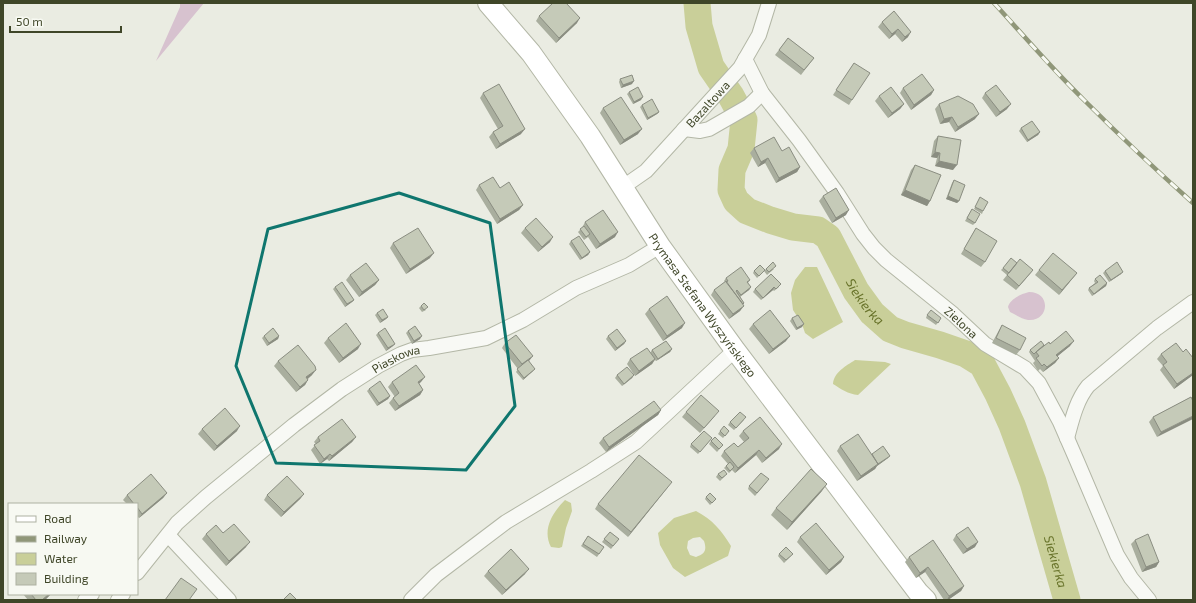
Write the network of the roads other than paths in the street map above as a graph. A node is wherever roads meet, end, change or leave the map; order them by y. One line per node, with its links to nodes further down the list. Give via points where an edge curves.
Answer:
1 (488, 3): 6 (main road, Prymasa Stefana Wyszyńskiego, via 533,56)
2 (769, 3): 3 (street, Bazaltowa, via 759,35)
3 (742, 63): 4 (street, Zielona); 5 (street, Bazaltowa)
4 (762, 93): 5 (street, via 749,106 709,129); 10 (street, Zielona, via 799,140 874,248 985,344 1032,374 1043,389)
5 (684, 129): 6 (street, Bazaltowa, via 646,171)
6 (623, 187): 7 (main road, Prymasa Stefana Wyszyńskiego)
7 (660, 246): 9 (main road, Prymasa Stefana Wyszyńskiego); 11 (street, Piaskowa, via 629,264 576,288 523,320 486,338 412,350 378,366 342,389 254,457 177,523)
8 (1193, 302): 10 (street, via 1157,328 1088,386 1082,393)
9 (734, 350): 14 (street, via 636,442 506,522 436,575); 15 (main road, Prymasa Stefana Wyszyńskiego)
10 (1067, 438): 16 (street, Zielona, via 1116,555)
11 (168, 535): 12 (street, Piaskowa); 13 (street)
12 (138, 570)
13 (229, 600)
14 (411, 600)
15 (926, 600)
16 (1149, 600)

